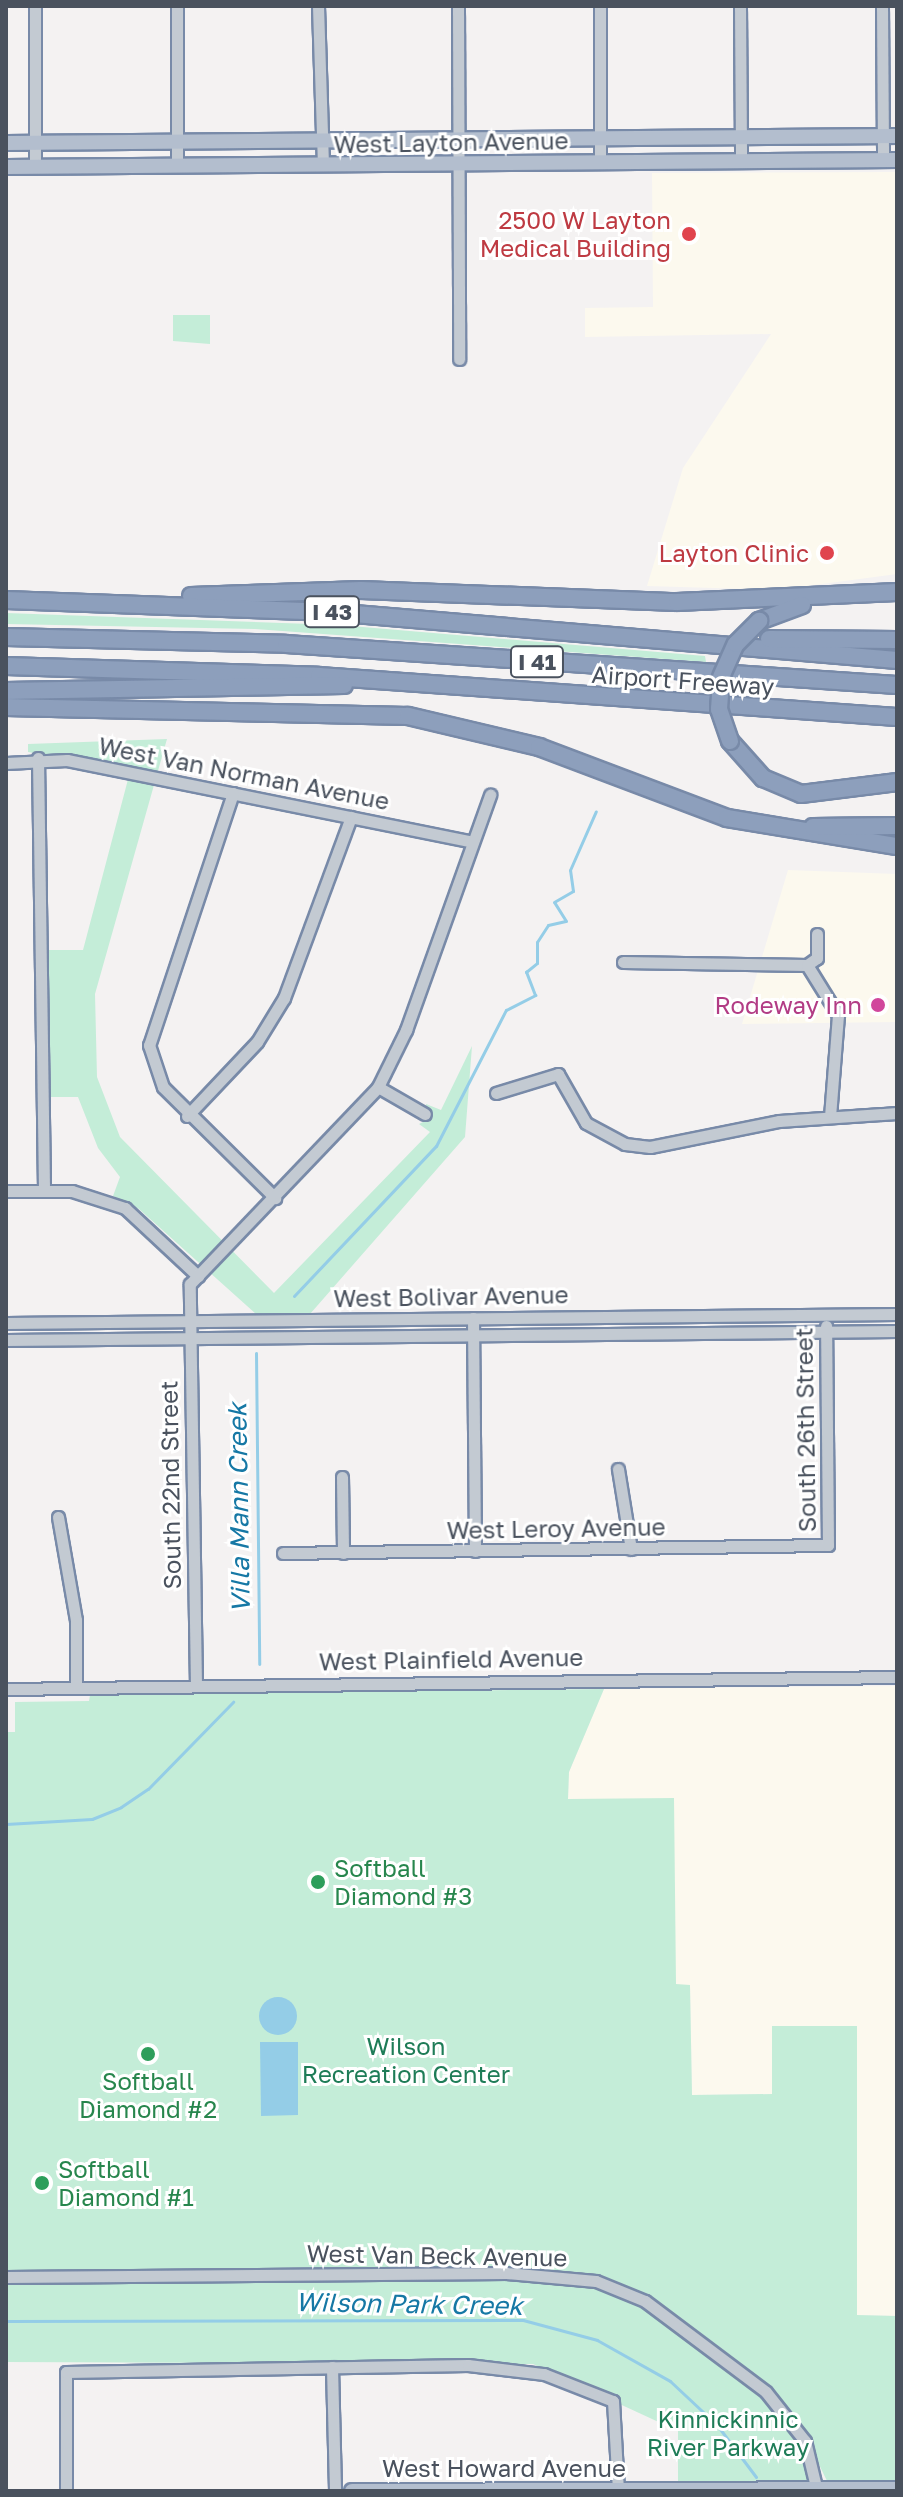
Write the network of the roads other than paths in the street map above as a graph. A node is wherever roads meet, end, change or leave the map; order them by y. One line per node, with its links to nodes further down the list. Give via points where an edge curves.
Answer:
1 (35, 6): 14 (street)
2 (177, 6): 13 (street)
3 (318, 6): 12 (street)
4 (458, 6): 11 (street)
5 (600, 6): 10 (street)
6 (740, 6): 9 (street)
7 (882, 6): 8 (street)
8 (890, 136): 9 (main road, West Layton Avenue); 16 (street)
9 (740, 137): 10 (main road, West Layton Avenue); 17 (street)
10 (600, 138): 11 (main road, West Layton Avenue); 18 (street)
11 (459, 139): 12 (main road, West Layton Avenue); 19 (street)
12 (318, 140): 13 (main road, West Layton Avenue); 20 (street)
13 (177, 141): 14 (main road, West Layton Avenue); 21 (street)
14 (35, 142): 15 (main road, West Layton Avenue); 23 (street)
15 (6, 143)
16 (890, 160): 17 (main road, West Layton Avenue)
17 (741, 162): 18 (main road, West Layton Avenue)
18 (600, 163): 19 (main road, West Layton Avenue)
19 (460, 164): 20 (main road, West Layton Avenue); 24 (street)
20 (323, 165): 21 (main road, West Layton Avenue)
21 (177, 166): 23 (main road, West Layton Avenue)
22 (6, 167): 23 (main road, West Layton Avenue)
23 (35, 167)
24 (459, 359)
25 (897, 592): 26 (highway)
26 (843, 597): 28 (highway, via 677,602 361,590 135,595); 41 (highway, bridge, via 759,621 739,639 721,677 719,709 730,741 763,778 801,794)
27 (6, 600): 28 (highway, I 43)
28 (124, 603): 30 (highway, I 43)
29 (6, 637): 35 (highway, I 41, via 286,644)
30 (636, 637): 31 (highway, via 673,632); 32 (highway, I 43)
31 (897, 640)
32 (897, 660)
33 (6, 666): 34 (highway, I 41)
34 (369, 681): 36 (highway); 38 (highway, Airport Freeway / I 41)
35 (897, 685)
36 (6, 691)
37 (6, 707): 45 (highway, via 408,716 539,747)
38 (897, 717)
39 (38, 758): 40 (street, West Van Norman Avenue); 42 (street, West Van Norman Avenue); 58 (street)
40 (6, 763)
41 (897, 782)
42 (233, 793): 44 (street, West Van Norman Avenue); 56 (street, via 149,1045 163,1087)
43 (490, 795): 47 (street)
44 (351, 817): 47 (street, West Van Norman Avenue); 56 (street, via 284,998 257,1042)
45 (756, 825): 46 (highway); 48 (highway)
46 (897, 826)
47 (472, 842): 52 (street, via 406,1030)
48 (897, 846)
49 (817, 934): 51 (street, via 817,958)
50 (623, 962): 51 (street)
51 (807, 965): 57 (street, via 838,1015)
52 (378, 1087): 55 (street); 60 (street)
53 (496, 1093): 57 (street, via 558,1074 586,1123 625,1144 661,1147)
54 (897, 1113): 57 (street)
55 (425, 1114)
56 (187, 1116): 60 (street)
57 (830, 1116)
58 (44, 1190): 59 (street); 61 (street, via 125,1208)
59 (6, 1191)
60 (275, 1198): 61 (street)
61 (194, 1280): 66 (street, South 22nd Street)
62 (826, 1314): 63 (street, West Bolivar Avenue); 64 (street, West Bolivar Avenue); 69 (street, South 26th Street)
63 (897, 1314)
64 (652, 1316): 65 (street, West Bolivar Avenue); 70 (street)
65 (473, 1318): 66 (street, West Bolivar Avenue); 71 (street)
66 (190, 1321): 67 (street, West Bolivar Avenue); 72 (street, South 22nd Street)
67 (6, 1323)
68 (897, 1331): 69 (street, West Bolivar Avenue)
69 (826, 1332): 70 (street, West Bolivar Avenue); 77 (street, South 26th Street)
70 (652, 1334): 71 (street, West Bolivar Avenue)
71 (473, 1336): 72 (street, West Bolivar Avenue); 79 (street)
72 (190, 1338): 73 (street, West Bolivar Avenue); 83 (street, South 22nd Street)
73 (6, 1340)
74 (618, 1469): 78 (street)
75 (342, 1477): 81 (street)
76 (58, 1517): 84 (street, via 76,1620)
77 (828, 1545): 78 (street, West Leroy Avenue)
78 (631, 1549): 79 (street, West Leroy Avenue)
79 (475, 1551): 81 (street, West Leroy Avenue)
80 (283, 1553): 81 (street, West Leroy Avenue)
81 (343, 1553)
82 (897, 1677): 83 (street, West Plainfield Avenue)
83 (196, 1685): 84 (street, West Plainfield Avenue)
84 (76, 1687): 85 (street, West Plainfield Avenue)
85 (6, 1689)
86 (6, 2277): 90 (street, West Van Beck Avenue, via 506,2273 596,2281 666,2315 766,2392 805,2441)
87 (332, 2367): 89 (street, via 504,2367 613,2401); 91 (street, via 66,2372); 92 (street)
88 (897, 2489): 90 (main road, West Howard Avenue)
89 (618, 2490): 90 (main road, West Howard Avenue); 93 (main road, West Howard Avenue)
90 (817, 2490)
91 (66, 2491)
92 (335, 2491)
93 (352, 2491)

